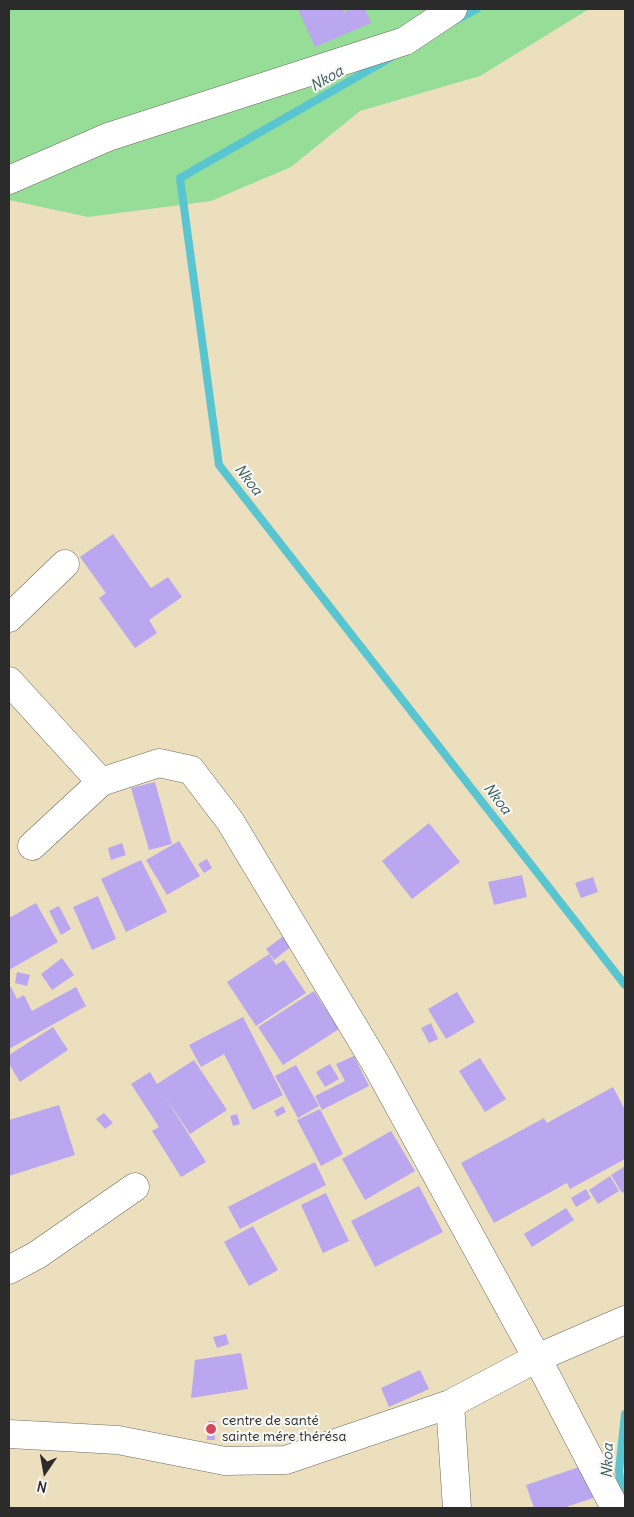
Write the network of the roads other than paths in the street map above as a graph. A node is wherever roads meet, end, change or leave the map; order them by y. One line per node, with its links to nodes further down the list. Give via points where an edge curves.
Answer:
1 (453, 9): 2 (street, via 406,41 108,137)
2 (9, 180)
3 (65, 564): 4 (street)
4 (9, 618)
5 (9, 681): 6 (street)
6 (101, 782): 7 (street); 11 (street, via 159,763 191,770 230,821 376,1064)
7 (32, 846)
8 (135, 1188): 9 (street, via 37,1255)
9 (9, 1270)
10 (625, 1320): 11 (street)
11 (537, 1358): 12 (street); 15 (street)
12 (450, 1404): 13 (street, via 286,1460 225,1461 118,1440); 14 (street)
13 (9, 1434)
14 (457, 1508)
15 (615, 1508)

